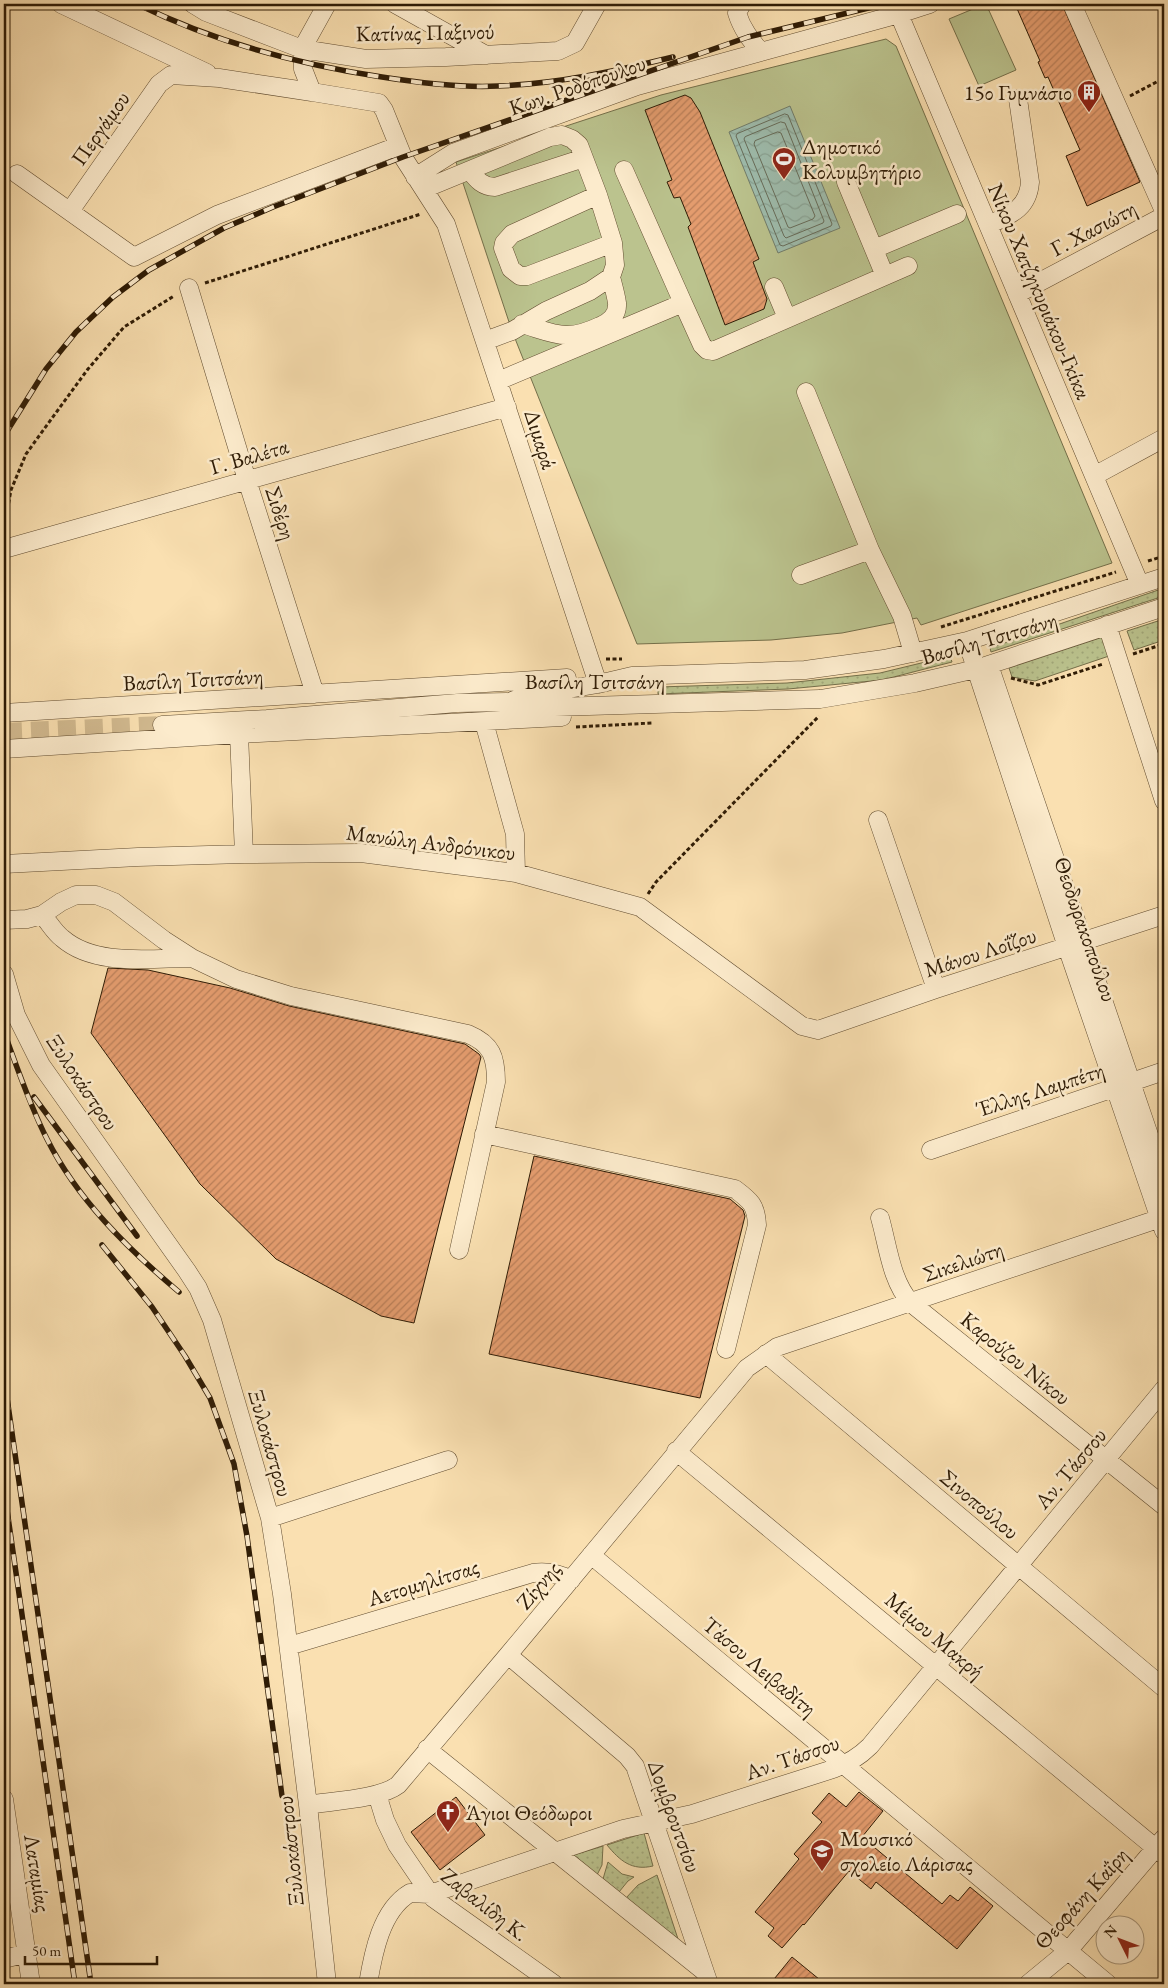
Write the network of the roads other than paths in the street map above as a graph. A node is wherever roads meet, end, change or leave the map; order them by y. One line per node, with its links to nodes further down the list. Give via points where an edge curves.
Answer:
1 (61, 4): 13 (street)
2 (327, 4): 10 (street)
3 (395, 4): 12 (street)
4 (597, 4): 12 (street, Κατίνας Παξινού, via 575,43 558,51)
5 (930, 4): 9 (street, Κων. Ροδόπουλου)
6 (1072, 4): 25 (street)
7 (203, 6): 10 (street, Κατίνας Παξινού)
8 (740, 8): 11 (street, via 748,37)
9 (899, 14): 11 (street, Κων. Ροδόπουλου); 28 (street, Νίκου Χατζηκυριάκου-Γκίκα)
10 (302, 49): 12 (street, Κατίνας Παξινού, via 366,59); 14 (street, via 303,69)
11 (760, 51): 22 (street, Κων. Ροδόπουλου, via 637,86 454,153)
12 (487, 55)
13 (219, 78): 14 (street); 24 (street, Περγάμου, via 171,75 159,84)
14 (312, 92): 16 (street, Διμαρά, via 379,104)
15 (1018, 99): 28 (street, via 1029,193 1016,210)
16 (398, 146): 22 (street, Διμαρά); 24 (street, via 217,215 134,257)
17 (584, 158): 19 (street, via 495,187 483,184); 19 (street, via 579,145 562,135 550,137); 23 (street)
18 (624, 170): 37 (street)
19 (470, 171): 22 (street)
20 (17, 174): 24 (street)
21 (846, 182): 30 (street)
22 (420, 183): 40 (street, Διμαρά, via 438,209 455,245)
23 (598, 195): 29 (street); 29 (street, via 512,234 503,248 511,269 520,276 527,276)
24 (70, 211)
25 (1164, 211)
26 (957, 214): 30 (street)
27 (1164, 216): 36 (street, Γ. Χασιώτη)
28 (988, 225): 36 (street, Νίκου Χατζηκυριάκου-Γκίκα)
29 (613, 242): 33 (street, via 616,265)
30 (874, 249): 32 (street)
31 (908, 266): 32 (street)
32 (885, 276): 38 (street)
33 (611, 277): 39 (street, via 590,291); 39 (street, via 617,304 615,314 607,323 571,336)
34 (774, 287): 38 (street)
35 (189, 288): 46 (street, Σιδέρη)
36 (1017, 294): 45 (street, Νίκου Χατζηκυριάκου-Γκίκα)
37 (683, 303): 38 (street, via 702,345 713,351); 41 (street)
38 (787, 318)
39 (522, 324): 40 (street)
40 (485, 341): 41 (street, Διμαρά)
41 (498, 381): 43 (street, Διμαρά)
42 (806, 392): 48 (street)
43 (507, 407): 46 (street, Γ. Βαλέτα); 57 (street, Διμαρά)
44 (1164, 438): 45 (street)
45 (1094, 476): 51 (street, Νίκου Χατζηκυριάκου-Γκίκα)
46 (247, 480): 47 (street, Γ. Βαλέτα); 58 (street, Σιδέρη)
47 (4, 549)
48 (870, 550): 49 (street); 55 (street, via 902,616)
49 (801, 575)
50 (1164, 577): 51 (street, Βασίλη Τσιτσάνη)
51 (1140, 585): 54 (street, Βασίλη Τσιτσάνη)
52 (1164, 607): 53 (street, Βασίλη Τσιτσάνη)
53 (1107, 625): 56 (street, Βασίλη Τσιτσάνη); 66 (street)
54 (967, 641): 55 (street, Βασίλη Τσιτσάνη); 56 (street, Θεοδωρακοπούλου)
55 (913, 653): 57 (street, Βασίλη Τσιτσάνη, via 832,667)
56 (983, 667): 60 (street, Βασίλη Τσιτσάνη, via 915,683 820,699); 74 (street, Θεοδωρακοπούλου)
57 (596, 679): 58 (street, Βασίλη Τσιτσάνη); 59 (street, Βασίλη Τσιτσάνη)
58 (315, 694): 61 (street, Βασίλη Τσιτσάνη)
59 (507, 702): 60 (street, Βασίλη Τσιτσάνη, via 526,706); 63 (street)
60 (597, 706): 62 (street, via 567,717)
61 (4, 712)
62 (484, 722): 64 (street); 70 (street, via 515,834)
63 (162, 725)
64 (240, 734): 65 (street); 68 (street)
65 (4, 749)
66 (1164, 801)
67 (878, 820): 77 (street)
68 (244, 854): 69 (street, Μανώλη Ανδρόνικου); 70 (street, Μανώλη Ανδρόνικου, via 361,853)
69 (4, 864)
70 (516, 874): 78 (street, Μανώλη Ανδρόνικου, via 640,907)
71 (42, 914): 73 (street, via 27,919); 75 (street, via 61,938 79,950 123,958); 75 (street, via 76,895 96,895 114,902)
72 (1164, 914): 74 (street, Μάνου Λοΐζου)
73 (4, 920)
74 (1076, 945): 77 (street, Μάνου Λοΐζου); 80 (street, Θεοδωρακοπούλου)
75 (192, 958): 81 (street, via 236,978 291,996 468,1034 481,1040 491,1052 496,1066 496,1082)
76 (4, 974): 95 (street, Ξυλοκάστρου, via 16,1015 41,1065 187,1271 204,1301)
77 (936, 989): 78 (street, Μάνου Λοΐζου, via 827,1029)
78 (810, 1029)
79 (1164, 1071): 80 (street, Έλλης Λαμπέτη)
80 (1124, 1085): 82 (street, Έλλης Λαμπέτη); 83 (street); 85 (street)
81 (484, 1134): 86 (street); 88 (street, via 735,1190 748,1198 756,1210 757,1225)
82 (931, 1150)
83 (1164, 1179)
84 (880, 1218): 87 (street, Καρούζου Νίκου, via 897,1282)
85 (1163, 1222): 87 (street, Σικελιώτη)
86 (459, 1250)
87 (911, 1303): 89 (street, Σικελιώτη); 92 (street, Καρούζου Νίκου)
88 (726, 1349)
89 (771, 1350): 91 (street, Ζίχνης, via 747,1368); 97 (street, Σινοπούλου)
90 (1164, 1389): 92 (street, Αν. Τάσσου)
91 (676, 1451): 96 (street, Ζίχνης); 101 (street, Μέμου Μακρή)
92 (1107, 1459): 94 (street, Καρούζου Νίκου); 97 (street, Αν. Τάσσου)
93 (448, 1460): 95 (street)
94 (1164, 1506)
95 (270, 1518): 99 (street, Ξυλοκάστρου)
96 (591, 1555): 98 (street, Ζίχνης); 104 (street, Τάσου Λειβαδίτη)
97 (1018, 1565): 101 (street, Αν. Τάσσου); 102 (street, Σινοπούλου)
98 (571, 1580): 99 (street, Αετομηλίτσας, via 560,1574 533,1573); 100 (street, Ζίχνης)
99 (289, 1646): 107 (street, Ξυλοκάστρου)
100 (508, 1655): 103 (street, Ζίχνης); 108 (street, Δομβρουτσίου, via 632,1761)
101 (936, 1664): 104 (street, Αν. Τάσσου, via 870,1746); 110 (street, Μέμου Μακρή)
102 (1164, 1688)
103 (427, 1749): 105 (street, Ζίχνης, via 398,1784); 111 (street)
104 (844, 1765): 108 (street, Αν. Τάσσου, via 692,1814); 113 (street, Τάσου Λειβαδίτη)
105 (377, 1794): 107 (street, Ζίχνης); 112 (street, Ζαβαλίδη Κ., via 397,1844)
106 (4, 1799): 109 (street, Λαταμίας)
107 (308, 1805): 118 (street, Ξυλοκάστρου)
108 (655, 1822): 111 (street, Αν. Τάσσου); 116 (street, Δομβρουτσίου)
109 (7, 1840): 114 (street, Λαταμίας)
110 (1162, 1847): 113 (street, Θεοφάνη Καΐρη)
111 (553, 1851): 112 (street, Αν. Τάσσου); 116 (street)
112 (430, 1894): 119 (street, Αν. Τάσσου, via 410,1893 392,1910 379,1941); 120 (street, Ζαβαλίδη Κ.)
113 (1068, 1951): 121 (street, Θεοφάνη Καΐρη); 122 (street, Τάσου Λειβαδίτη)
114 (27, 1953): 115 (street); 117 (street, Λαταμίας)
115 (4, 1959)
116 (707, 1978)
117 (31, 1984)
118 (327, 1984)
119 (368, 1984)
120 (554, 1984)
121 (1028, 1984)
122 (1108, 1984)

